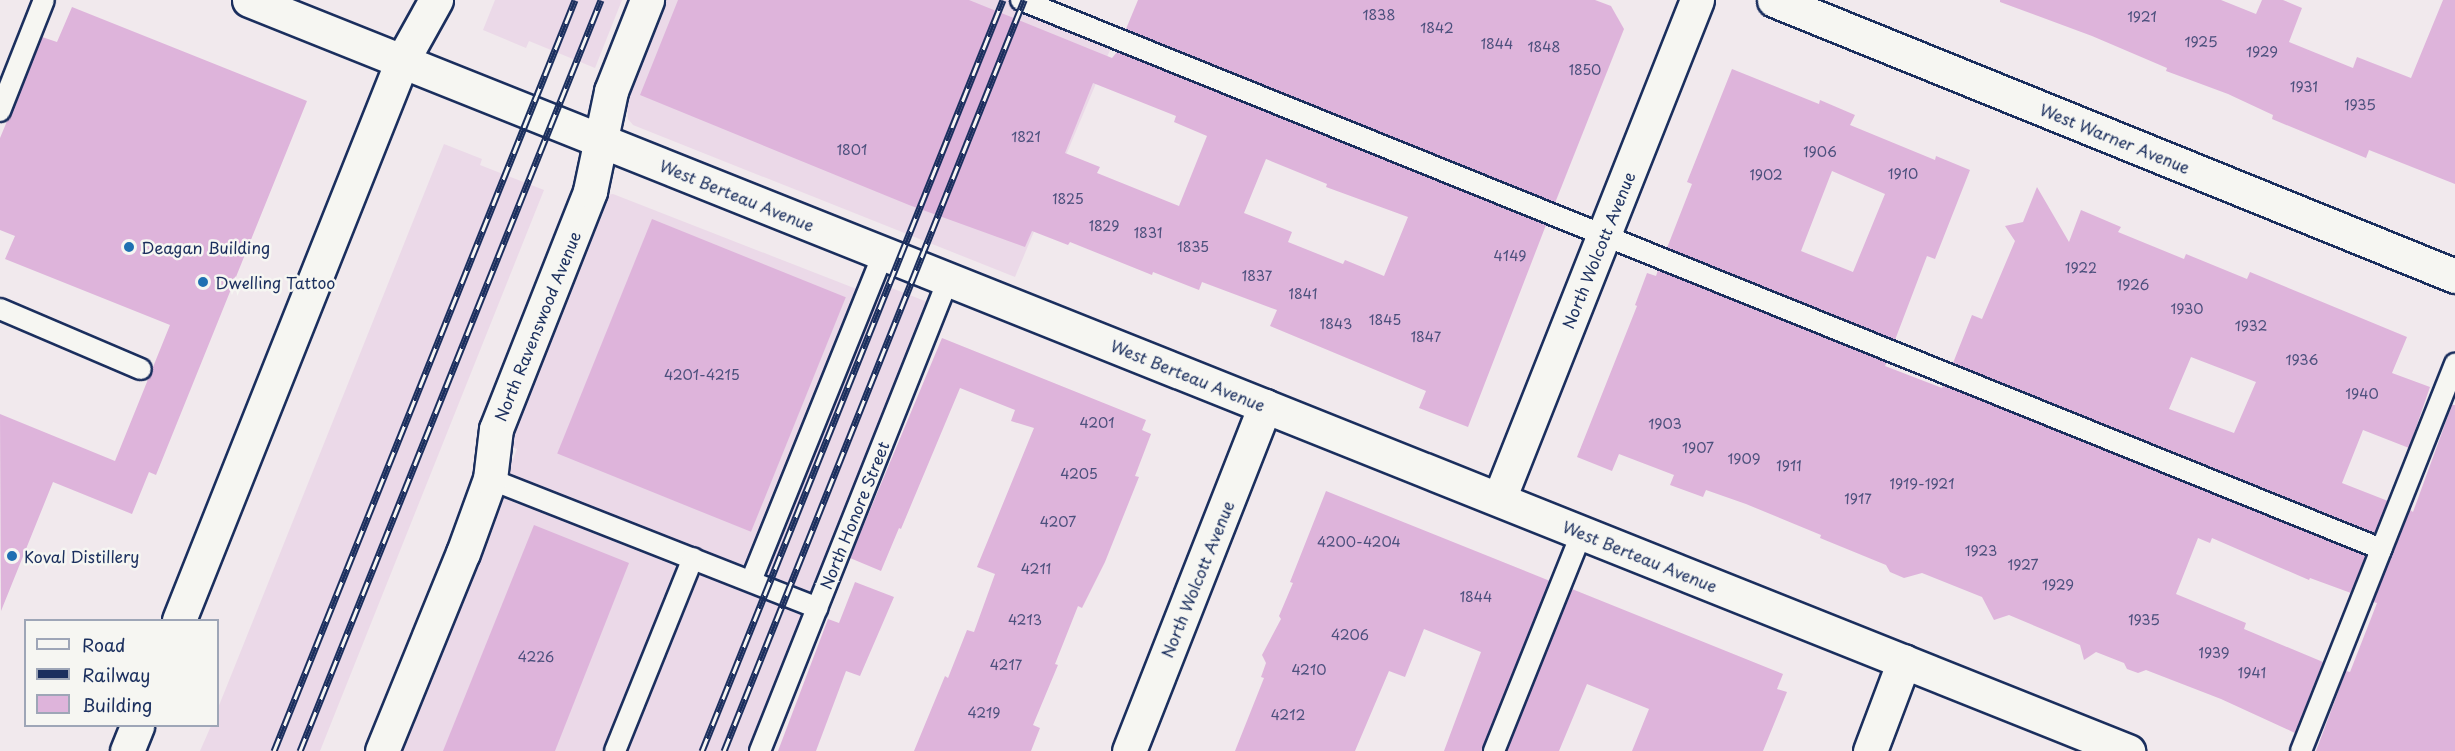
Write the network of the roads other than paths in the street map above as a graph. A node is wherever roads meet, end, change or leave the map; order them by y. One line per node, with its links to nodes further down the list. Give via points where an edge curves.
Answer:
1 (44, 0): 9 (lane)
2 (249, 0): 8 (street, West Berteau Avenue)
3 (436, 0): 8 (street)
4 (647, 0): 10 (street, North Ravenswood Avenue, via 611,91)
5 (1021, 0): 11 (lane)
6 (1697, 0): 11 (street, North Wolcott Avenue)
7 (1774, 0): 13 (street, West Warner Avenue)
8 (402, 62): 10 (street, West Berteau Avenue); 26 (street)
9 (0, 111)
10 (601, 140): 12 (street, West Berteau Avenue); 19 (street, North Ravenswood Avenue, via 590,191 496,429)
11 (1604, 234): 20 (street, North Wolcott Avenue); 22 (lane)
12 (883, 254): 14 (street, West Berteau Avenue); 24 (lane)
13 (2455, 276)
14 (948, 280): 18 (street, West Berteau Avenue); 25 (lane, North Honore Street)
15 (0, 309): 17 (lane)
16 (2455, 364): 22 (lane)
17 (141, 369)
18 (1265, 406): 20 (street, West Berteau Avenue); 33 (street, North Wolcott Avenue)
19 (490, 479): 23 (lane); 30 (street, North Ravenswood Avenue)
20 (1498, 499): 21 (street, West Berteau Avenue)
21 (1582, 532): 27 (street, West Berteau Avenue); 34 (lane)
22 (2381, 549): 37 (lane)
23 (693, 558): 24 (lane); 31 (lane)
24 (751, 581): 25 (lane)
25 (817, 608): 32 (lane, North Honore Street)
26 (180, 619)
27 (1904, 661): 35 (street); 36 (street, West Berteau Avenue)
28 (137, 727): 29 (street)
29 (126, 751)
30 (382, 751)
31 (615, 751)
32 (760, 751)
33 (1129, 751)
34 (1494, 751)
35 (1870, 751)
36 (2128, 751)
37 (2301, 751)

